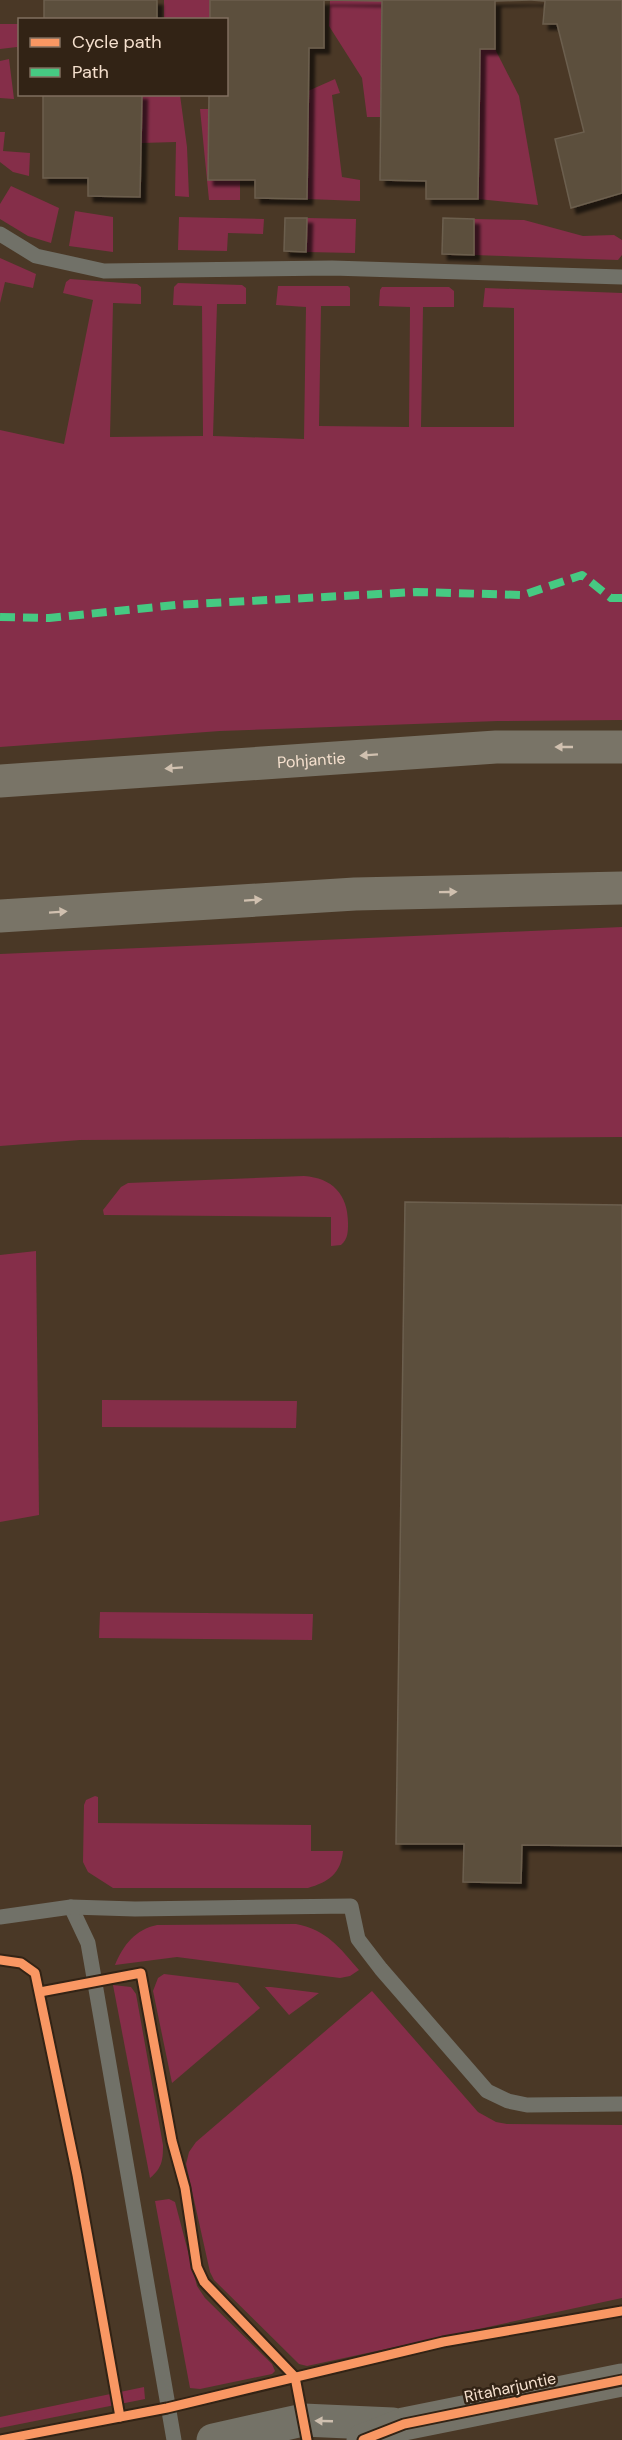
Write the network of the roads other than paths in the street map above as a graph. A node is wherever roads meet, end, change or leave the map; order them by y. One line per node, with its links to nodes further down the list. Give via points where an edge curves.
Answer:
1 (0, 234): 2 (lane, via 36,256 105,271 332,268)
2 (622, 277)
3 (622, 747): 4 (highway, Pohjantie, one-way to 4, via 496,747)
4 (0, 781)
5 (622, 888): 6 (highway, one-way to 5, via 355,894)
6 (0, 916)
7 (71, 1907): 8 (lane); 9 (lane, via 351,1906 358,1939 487,2091 527,2105); 12 (lane, via 88,1943)
8 (0, 1917)
9 (622, 2104)
10 (622, 2380): 11 (street, Ritaharjuntie)
11 (404, 2424): 13 (street, Ritaharjuntie, one-way to 13, via 303,2420); 14 (street, Ritaharjuntie)
12 (174, 2440)
13 (213, 2440)
14 (363, 2440)

